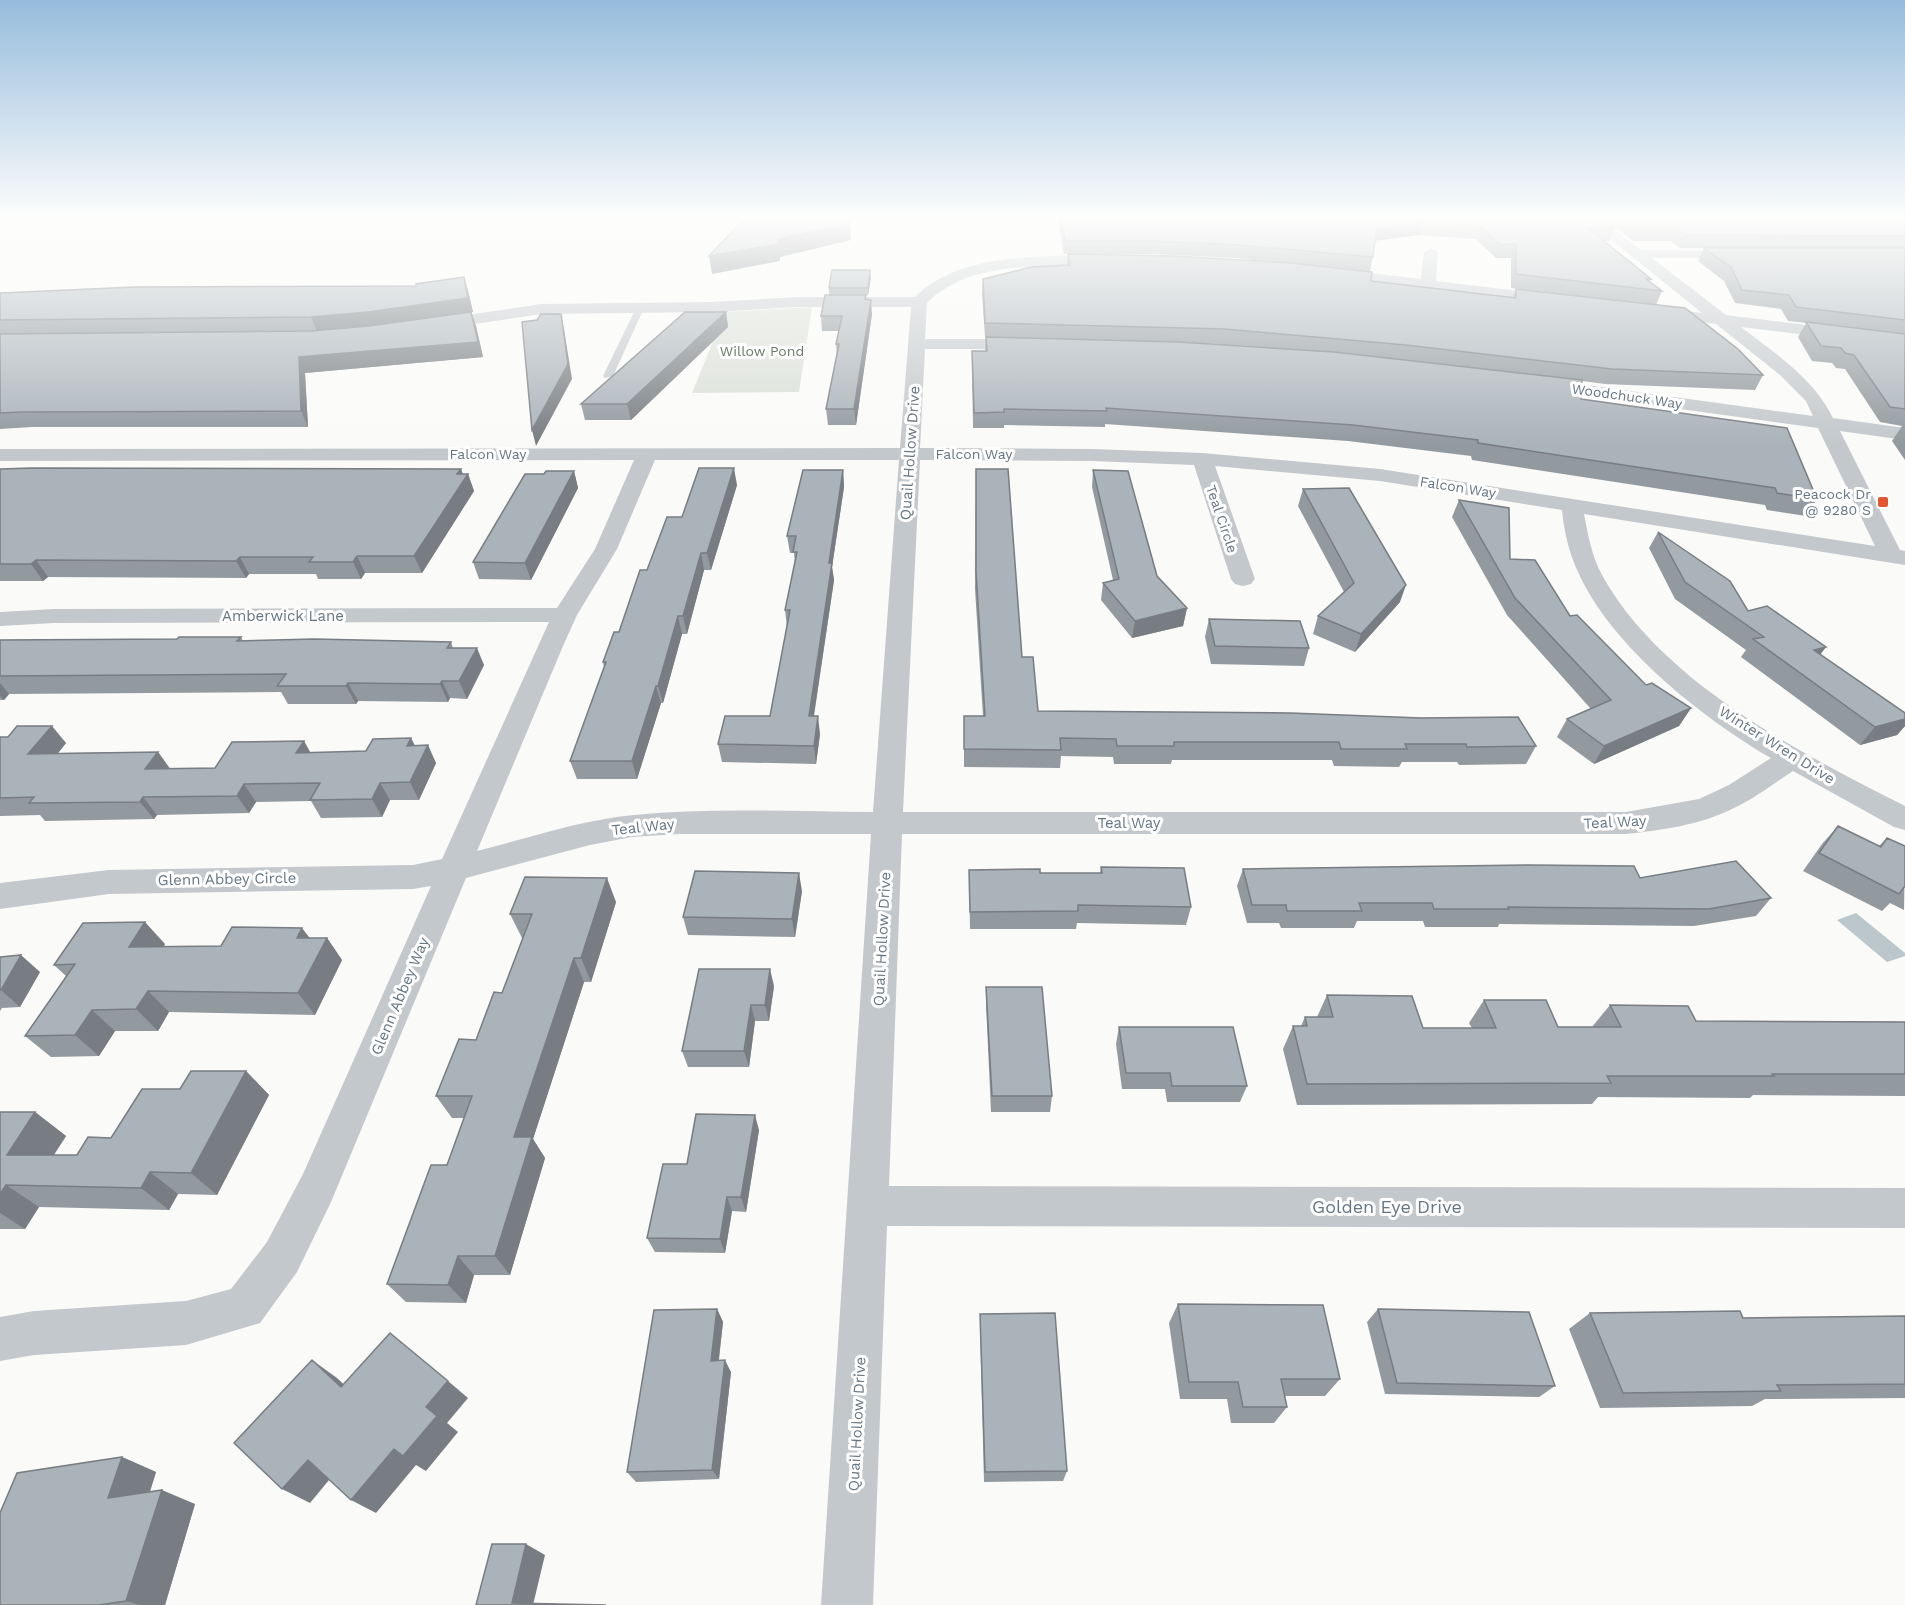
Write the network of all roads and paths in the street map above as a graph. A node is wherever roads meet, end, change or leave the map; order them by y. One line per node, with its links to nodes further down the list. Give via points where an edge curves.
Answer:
1 (924, 295): 4 (street)
2 (1510, 295): 5 (street)
3 (1689, 295): 8 (street)
4 (919, 302): 6 (street); 11 (street, Quail Hollow Drive)
5 (1569, 302)
6 (640, 308): 9 (street, via 541,309); 13 (lane)
7 (1640, 310): 8 (street)
8 (1721, 320): 10 (street); 15 (street, via 1801,385 1814,399)
9 (422, 327)
10 (1905, 342)
11 (916, 344): 12 (street); 18 (street, Quail Hollow Drive)
12 (1042, 344)
13 (608, 376)
14 (1523, 382): 15 (street, Woodchuck Way)
15 (1826, 424): 16 (street, Woodchuck Way); 22 (street)
16 (1905, 434)
17 (647, 454): 18 (street, Falcon Way); 19 (street, Falcon Way); 24 (street, Glenn Abbey Way, via 606,549)
18 (910, 454): 20 (street, Falcon Way); 28 (street, Quail Hollow Drive)
19 (0, 455)
20 (1202, 459): 21 (street, Falcon Way, via 1380,475); 23 (street, Teal Circle)
21 (1572, 505): 22 (street, Falcon Way); 26 (street, Winter Wren Drive, via 1579,546 1590,574 1637,639 1710,703)
22 (1898, 557)
23 (1243, 579)
24 (565, 615): 25 (street, Amberwick Lane); 29 (street, Glenn Abbey Way)
25 (0, 619)
26 (1793, 758): 27 (street, Winter Wren Drive); 28 (street, Teal Way, via 1722,801 1673,817 1626,823)
27 (1905, 819)
28 (888, 823): 29 (street, Teal Way, via 632,826); 31 (street, Quail Hollow Drive)
29 (455, 869): 30 (street, Glenn Abbey Circle, via 413,877 109,882); 33 (street, Glenn Abbey Way, via 317,1188 282,1257 244,1307 186,1323)
30 (0, 896)
31 (869, 1206): 32 (street, Golden Eye Drive); 34 (street, Quail Hollow Drive)
32 (1905, 1208)
33 (0, 1339)
34 (847, 1605)

